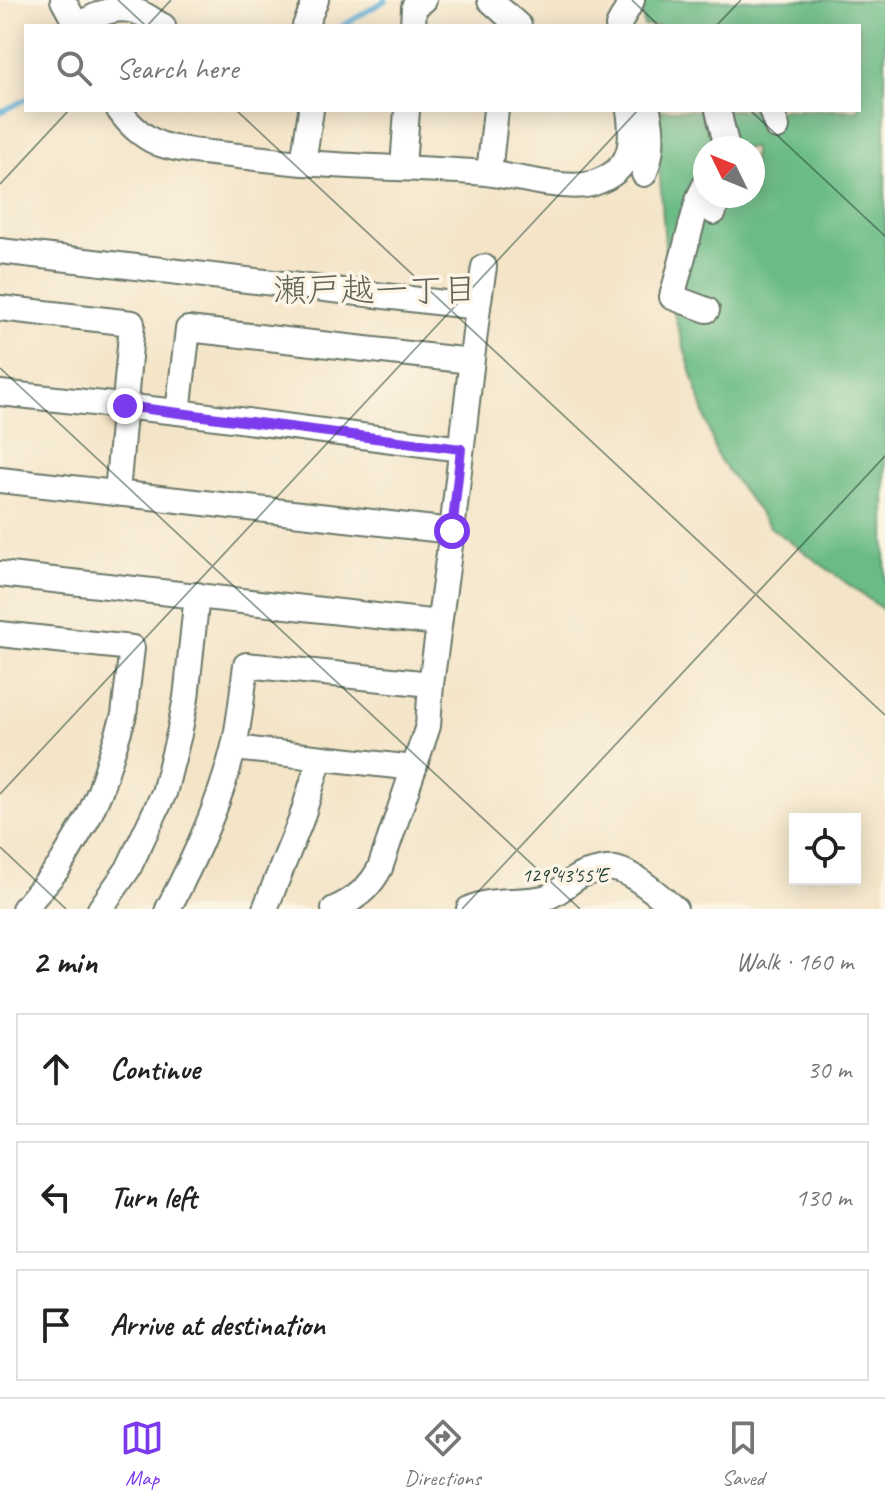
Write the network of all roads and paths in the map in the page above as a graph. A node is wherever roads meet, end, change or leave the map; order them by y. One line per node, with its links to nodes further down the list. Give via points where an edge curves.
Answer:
1 (316, 0): 7 (street)
2 (424, 0): 8 (street, via 414,7)
3 (490, 0): 9 (street)
4 (632, 0): 10 (street)
5 (71, 12): 6 (street, via 122,9)
6 (159, 24)
7 (306, 24)
8 (413, 24)
9 (517, 24)
10 (619, 24)
11 (120, 112): 19 (street, via 142,135 163,146)
12 (311, 112): 19 (street)
13 (407, 112): 20 (street)
14 (496, 112): 21 (street)
15 (629, 112): 21 (street, via 631,148 624,164 592,184 570,186)
16 (648, 112): 22 (street, via 651,150)
17 (718, 112): 18 (street)
18 (724, 136)
19 (303, 163): 20 (street)
20 (403, 168): 21 (street)
21 (489, 173)
22 (644, 174)
23 (696, 208): 28 (street, via 672,297)
24 (0, 251): 26 (street)
25 (484, 267): 26 (street)
26 (478, 307): 29 (street)
27 (0, 308): 31 (street, via 132,323)
28 (707, 310)
29 (471, 361): 32 (street, via 188,329); 33 (street)
30 (0, 393): 31 (street)
31 (125, 406): 32 (street); 35 (street)
32 (178, 412): 33 (street)
33 (461, 449): 36 (street)
34 (0, 480): 35 (street)
35 (117, 493): 36 (street)
36 (452, 531): 39 (street)
37 (0, 574): 38 (street)
38 (197, 595): 39 (street); 46 (street, via 186,698 164,793 128,869)
39 (439, 623): 41 (street)
40 (0, 634): 45 (street, via 132,648 124,715 100,791 59,867)
41 (431, 684): 42 (street, via 246,665); 44 (street, via 428,726)
42 (234, 748): 43 (street); 47 (street, via 205,834)
43 (320, 758): 44 (street); 48 (street)
44 (414, 768): 49 (street, via 372,883)
45 (24, 909)
46 (100, 909)
47 (168, 909)
48 (265, 909)
49 (334, 909)
50 (469, 909): 51 (street, via 550,896 582,875 611,868 649,887)
51 (675, 909)

